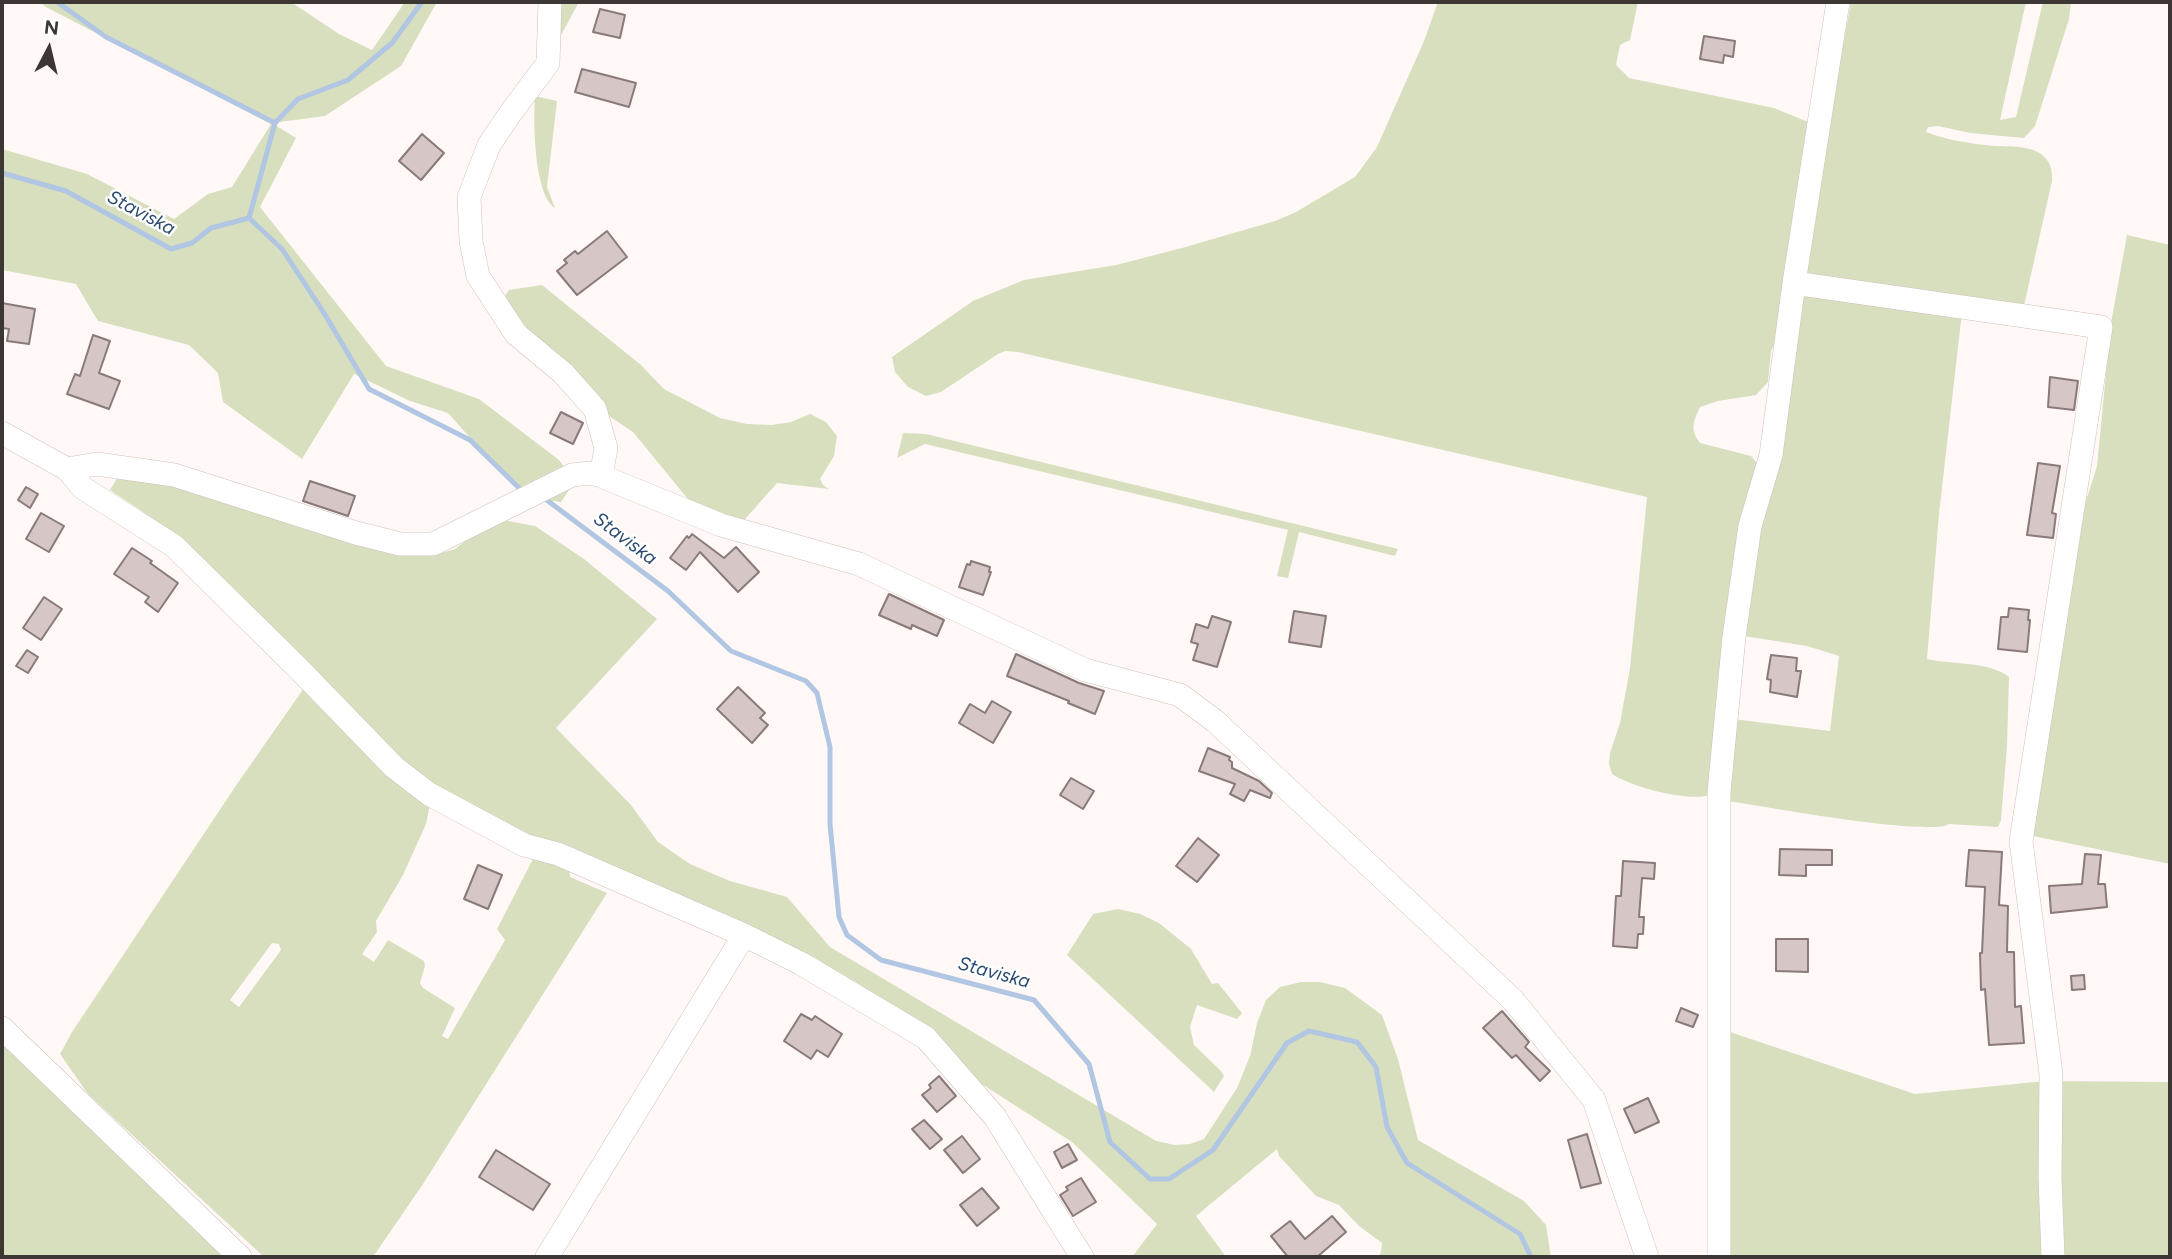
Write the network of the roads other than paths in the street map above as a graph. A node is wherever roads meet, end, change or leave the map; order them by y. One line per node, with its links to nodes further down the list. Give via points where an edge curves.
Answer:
1 (550, 2): 6 (street, via 548,63 489,145 469,197 471,241 478,276 516,334 563,373 595,409 606,448)
2 (1838, 2): 3 (street)
3 (1794, 284): 13 (street, via 1771,455 1748,539 1719,792); 14 (street, via 2101,327 2021,841 2051,1074)
4 (2, 433): 5 (street)
5 (67, 469): 6 (street, via 97,464 174,475 400,544 433,544 572,475); 7 (street, via 83,488 174,546 394,767 429,794 524,845 558,854)
6 (601, 476): 12 (street, via 720,525 859,564 1085,670 1180,695 1215,721 1513,1000 1594,1100)
7 (744, 935): 10 (street); 11 (street, via 926,1038 995,1117)
8 (2, 1028): 9 (street)
9 (240, 1257)
10 (547, 1257)
11 (1082, 1257)
12 (1647, 1257)
13 (1719, 1257)
14 (2053, 1257)

